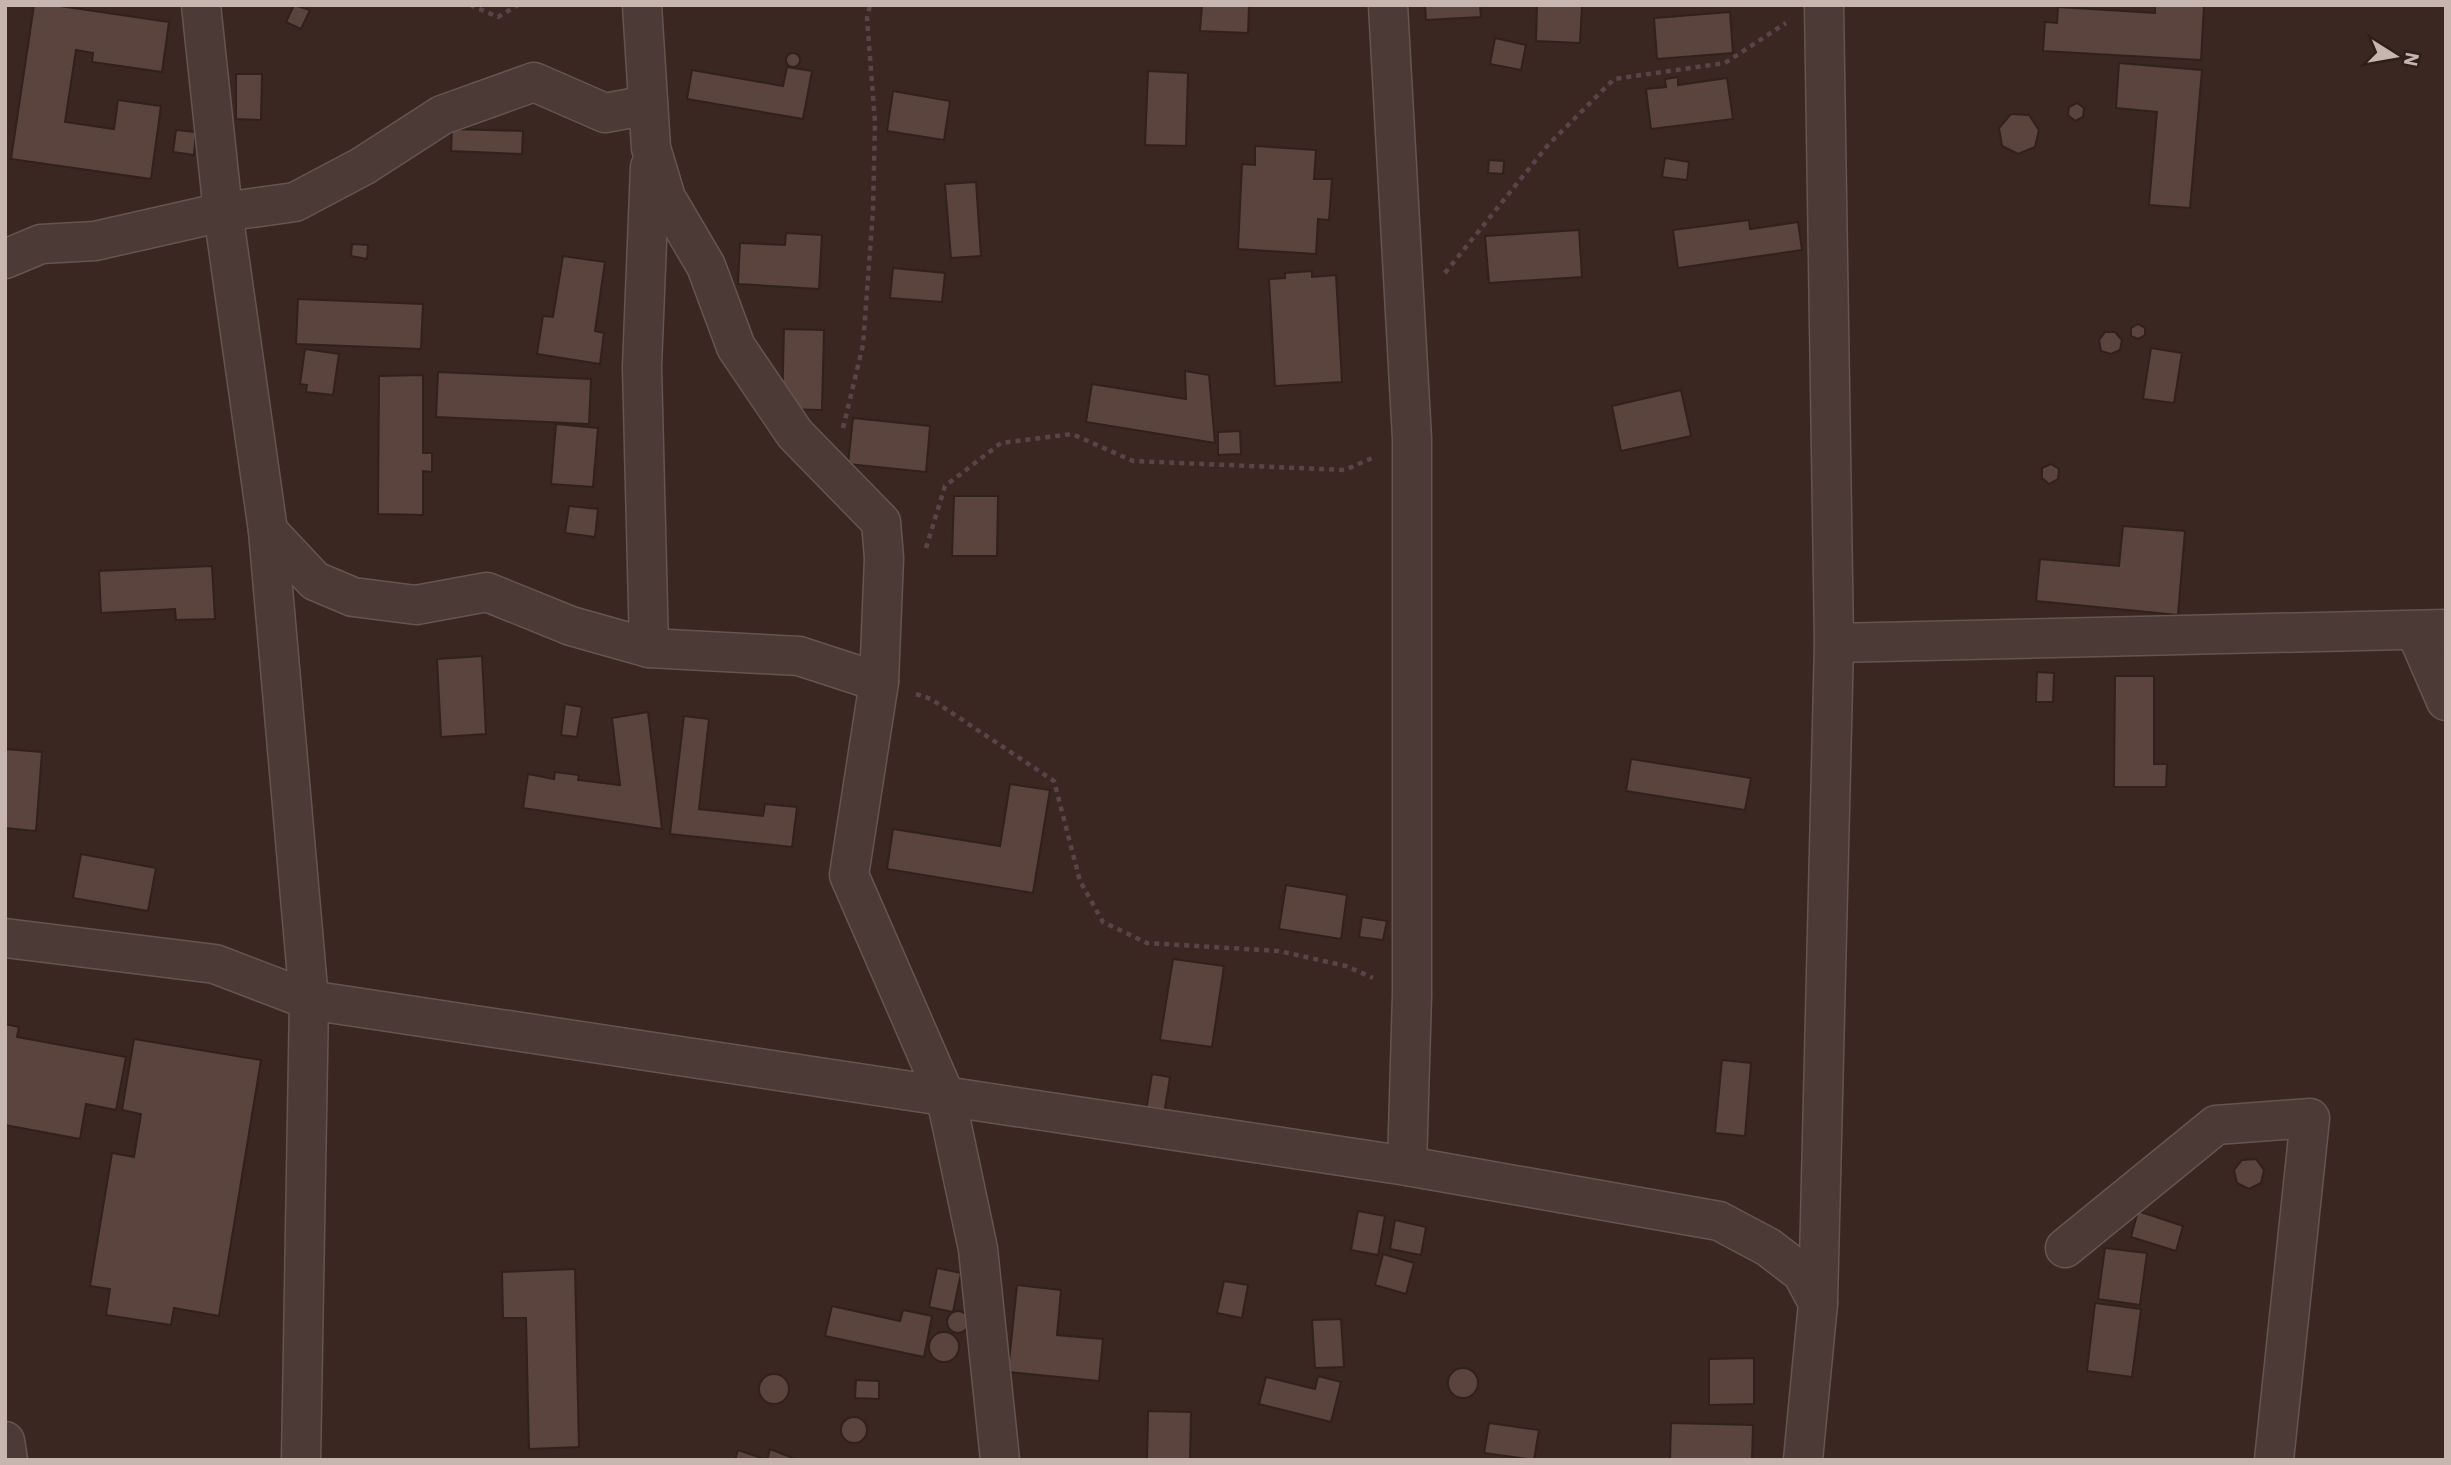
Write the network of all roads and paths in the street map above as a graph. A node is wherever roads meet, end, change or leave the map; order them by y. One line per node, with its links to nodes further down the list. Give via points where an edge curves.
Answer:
1 (201, 5): 10 (street)
2 (470, 5): 3 (path, via 498,17)
3 (518, 5)
4 (642, 5): 8 (street)
5 (870, 5): 14 (path, via 867,18 875,122 863,345)
6 (1388, 5): 13 (street)
7 (1807, 13): 12 (path, via 1725,63 1614,79 1548,145); 18 (street)
8 (648, 105): 9 (street); 10 (street, via 605,113 534,82 442,115 363,166 295,202)
9 (651, 148): 14 (street, via 666,198 706,266 736,347 796,433); 19 (street, via 642,367)
10 (223, 212): 11 (street, via 95,241 41,244); 15 (street)
11 (5, 259)
12 (1439, 280)
13 (1412, 439): 16 (path, via 1345,470 1133,461 1072,434 1001,443 945,486); 23 (street)
14 (832, 470): 20 (street, via 881,522)
15 (268, 531): 19 (street, via 316,581 353,597 415,605 487,592 571,626); 24 (street)
16 (922, 560)
17 (2431, 631): 18 (street); 21 (street)
18 (1834, 643): 28 (street)
19 (649, 648): 20 (street, via 799,656)
20 (879, 682): 23 (path, via 931,699 1054,781 1080,881 1103,922 1147,943 1279,951 1346,966); 25 (street, via 849,874)
21 (2446, 701)
22 (5, 938): 24 (street, via 215,964)
23 (1412, 995): 26 (street)
24 (309, 1000): 25 (street); 31 (street)
25 (946, 1098): 26 (street); 32 (street, via 978,1249)
26 (1407, 1166): 28 (street, via 1719,1222 1768,1247 1802,1273)
27 (2065, 1248): 34 (street, via 2216,1125 2310,1118)
28 (1818, 1303): 33 (street)
29 (5, 1441): 30 (street)
30 (8, 1460)
31 (301, 1460)
32 (1000, 1460)
33 (1803, 1460)
34 (2274, 1460)

